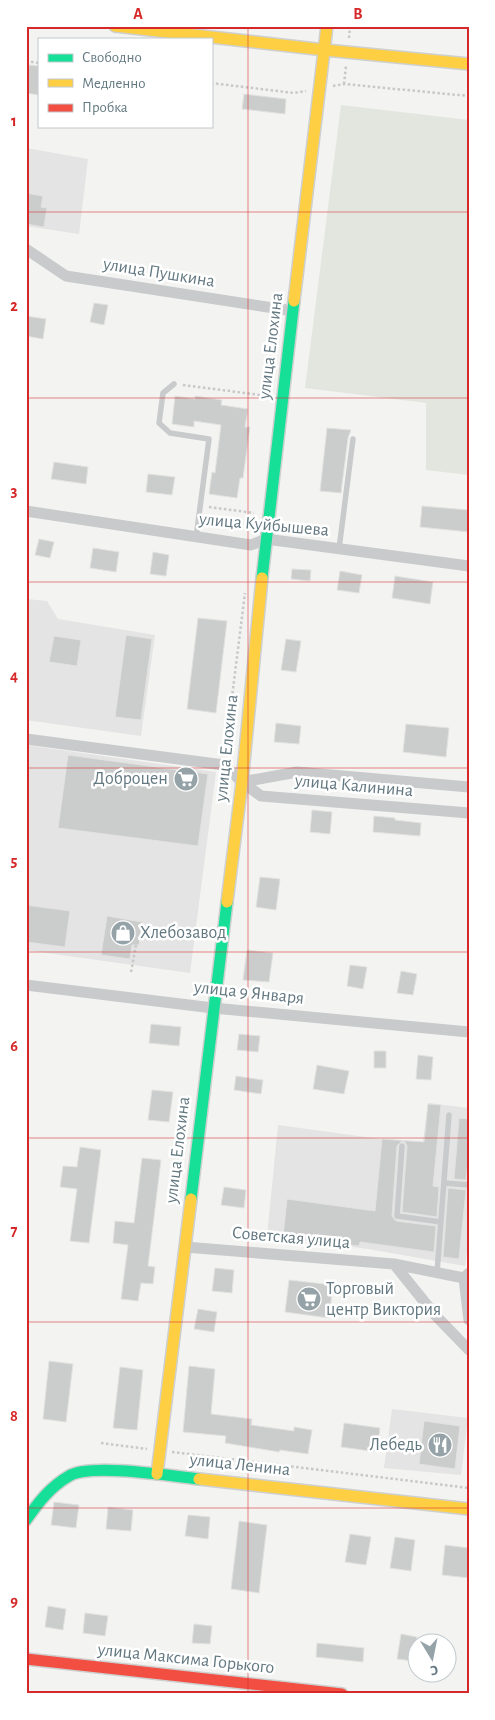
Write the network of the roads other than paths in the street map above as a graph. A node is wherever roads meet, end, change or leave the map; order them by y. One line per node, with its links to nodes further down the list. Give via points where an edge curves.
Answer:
1 (115, 26): 3 (street)
2 (327, 26): 3 (street, улица Елохина)
3 (325, 50): 4 (street); 6 (street, улица Елохина)
4 (469, 64)
5 (26, 250): 6 (street, улица Пушкина, via 66,276)
6 (293, 311): 11 (street, улица Елохина)
7 (174, 384): 10 (lane, via 164,394 159,423 170,433 209,439)
8 (354, 440): 12 (lane)
9 (26, 512): 10 (street, улица Куйбышева)
10 (196, 538): 11 (street, улица Куйбышева, via 251,545)
11 (266, 539): 12 (street, улица Куйбышева); 15 (street, улица Елохина)
12 (338, 550): 13 (street, улица Куйбышева)
13 (469, 566)
14 (26, 740): 15 (street, улица Калинина, via 224,765)
15 (242, 782): 16 (street, улица Калинина, via 297,772); 17 (street, улица Калинина, via 261,796); 19 (street, улица Елохина)
16 (469, 787)
17 (469, 813)
18 (26, 985): 19 (street, улица 9 Января)
19 (213, 1008): 20 (street, улица 9 Января); 26 (street, улица Елохина)
20 (469, 1032)
21 (449, 1115): 23 (lane)
22 (402, 1146): 25 (lane, via 397,1216)
23 (444, 1183): 24 (lane); 25 (lane)
24 (469, 1185)
25 (441, 1222): 28 (lane)
26 (185, 1246): 27 (street, Советская улица); 32 (street, улица Елохина)
27 (394, 1264): 28 (street, Советская улица); 31 (street)
28 (437, 1273): 29 (street, Советская улица)
29 (466, 1276): 30 (street)
30 (469, 1320)
31 (469, 1350)
32 (157, 1474): 33 (street, улица Ленина); 34 (street, улица Ленина, via 101,1470 70,1476 44,1496)
33 (469, 1509)
34 (26, 1520)
35 (26, 1659): 36 (street, улица Максима Горького)
36 (342, 1694)

